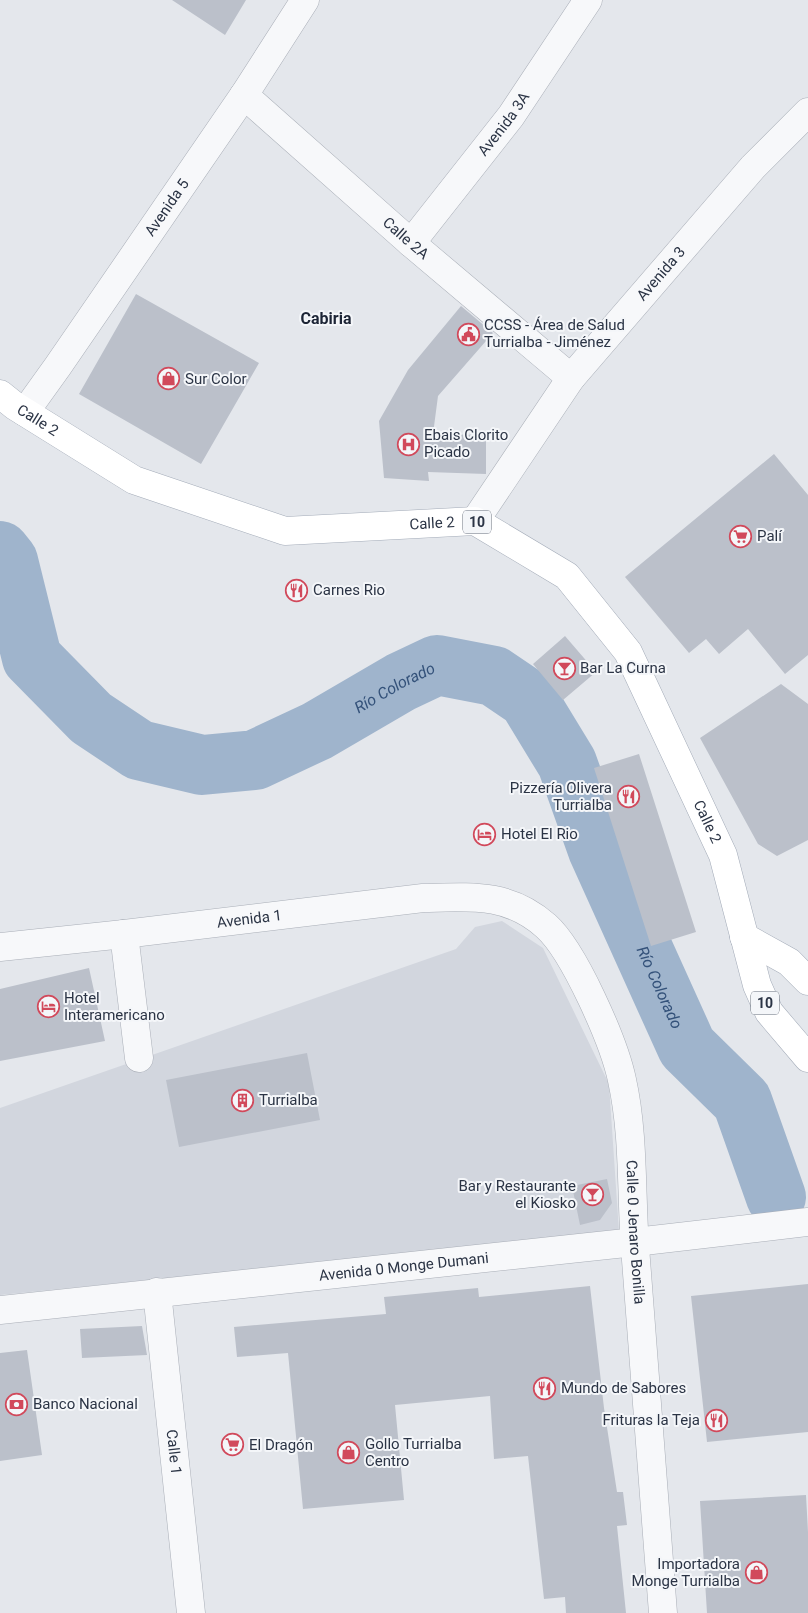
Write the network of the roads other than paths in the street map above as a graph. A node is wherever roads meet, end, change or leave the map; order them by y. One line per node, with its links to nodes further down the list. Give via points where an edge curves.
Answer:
1 (305, 0): 3 (street, Avenida 5)
2 (588, 0): 5 (street, Avenida 3A, via 511,116)
3 (244, 95): 5 (street, Calle 2A); 8 (street, Avenida 5)
4 (808, 112): 6 (street, Avenida 3, via 753,167)
5 (412, 243): 6 (street, Calle 2A)
6 (571, 378): 9 (street, Avenida 3)
7 (0, 394): 8 (main road, Calle 2 / 10)
8 (25, 412): 9 (main road, Calle 2 / 10, via 134,480 285,531)
9 (475, 521): 12 (main road, Calle 2 / 10, via 567,576 628,652 723,855)
10 (498, 900): 11 (street, Avenida 1, via 472,896 423,898); 19 (street, Calle 0 Jenaro Bonilla, via 520,908 546,926 566,951 611,1045 622,1078 627,1114)
11 (124, 934): 13 (street, Avenida 1); 16 (street)
12 (744, 937): 14 (main road, 10); 15 (main road, Calle 2 / 10)
13 (0, 947)
14 (802, 964): 15 (main road, 10)
15 (757, 985): 17 (main road, Calle 2 / 10, via 769,1012)
16 (138, 1058)
17 (808, 1058)
18 (808, 1222): 19 (street, Avenida 0 Monge Dumani)
19 (635, 1242): 20 (street, Avenida 0 Monge Dumani); 23 (street, Calle 0 Jenaro Bonilla)
20 (157, 1292): 21 (street, Avenida 0 Monge Dumani); 22 (street, Calle 1)
21 (0, 1310)
22 (191, 1613)
23 (664, 1613)

